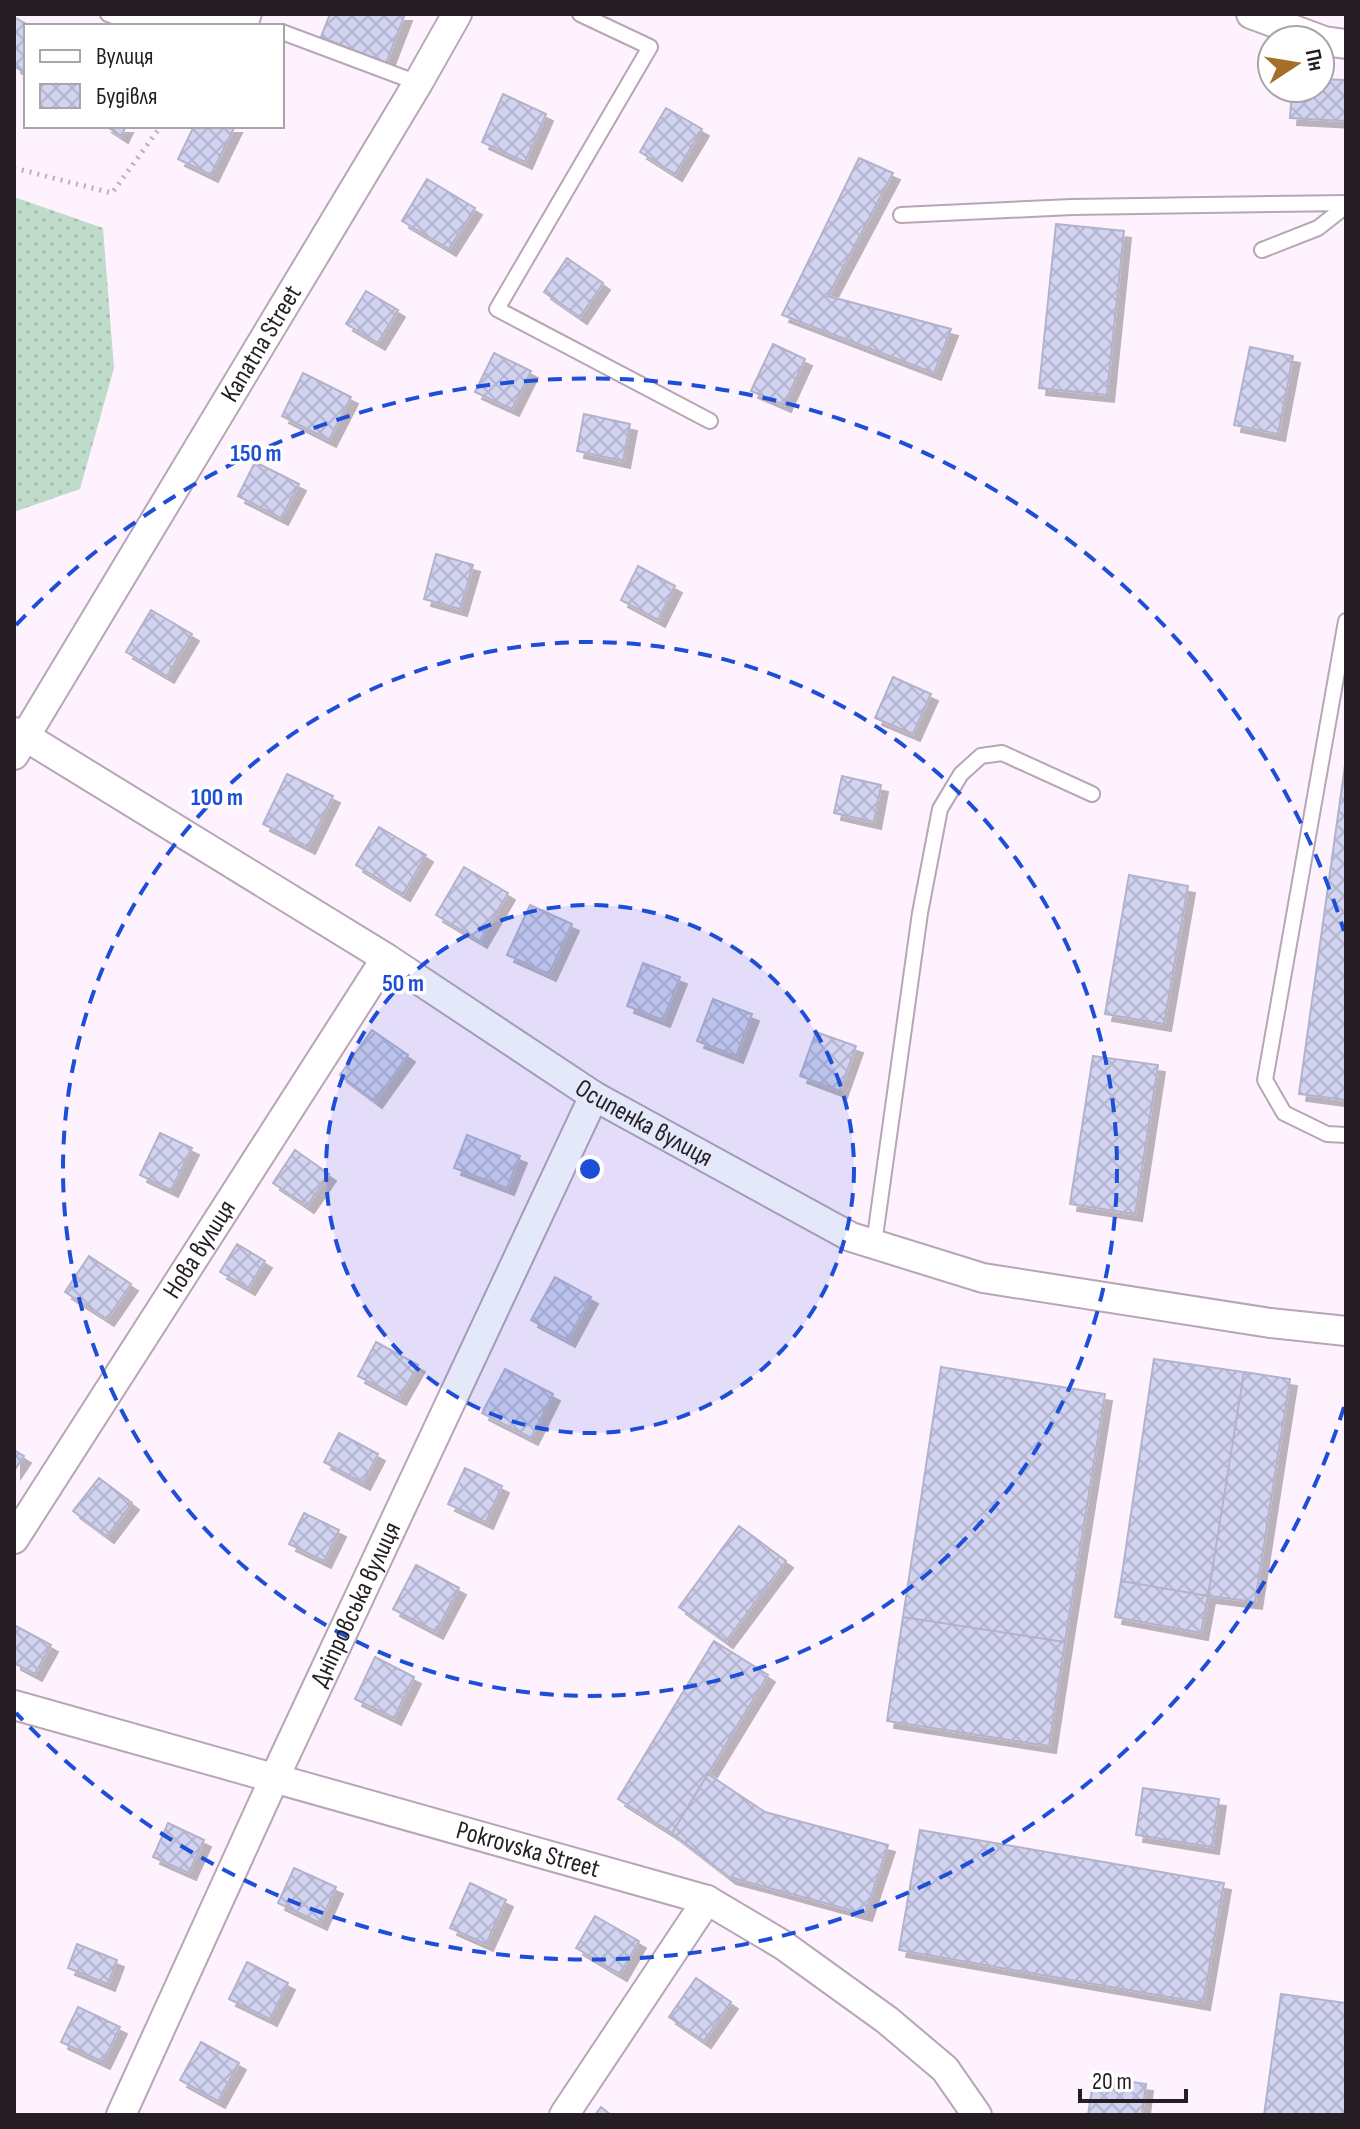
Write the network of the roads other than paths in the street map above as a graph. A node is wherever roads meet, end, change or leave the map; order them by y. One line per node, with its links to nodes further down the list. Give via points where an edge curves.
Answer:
1 (108, 14): 5 (lane, via 121,19)
2 (457, 14): 8 (street, Kanatna Street)
3 (580, 14): 12 (lane, via 650,47 497,309)
4 (1251, 14): 7 (street)
5 (253, 17)
6 (284, 33): 8 (lane)
7 (1346, 44)
8 (418, 83): 14 (street, Kanatna Street)
9 (1346, 204): 10 (lane, via 1057,207); 11 (lane, via 1318,228)
10 (901, 215)
11 (1262, 250)
12 (710, 421)
13 (1346, 621): 18 (lane, via 1265,1080 1284,1113 1327,1134)
14 (18, 741): 16 (street, Осипенка вулиця)
15 (1092, 794): 19 (lane, via 1002,753 981,756 961,774 940,809 920,913)
16 (386, 958): 17 (street, Осипенка вулиця); 21 (street, Нова вулиця)
17 (594, 1096): 19 (street, Осипенка вулиця, via 851,1237); 23 (street, Дніпровська вулиця)
18 (1346, 1135)
19 (874, 1244): 20 (street, Осипенка вулиця, via 983,1278)
20 (1346, 1331)
21 (14, 1539)
22 (14, 1705): 23 (street, Pokrovska Street)
23 (274, 1779): 24 (street, Pokrovska Street); 25 (street, Дніпровська вулиця)
24 (707, 1900): 26 (street); 27 (street, Pokrovska Street, via 783,1945 887,2020 945,2069)
25 (121, 2115)
26 (564, 2115)
27 (977, 2115)

